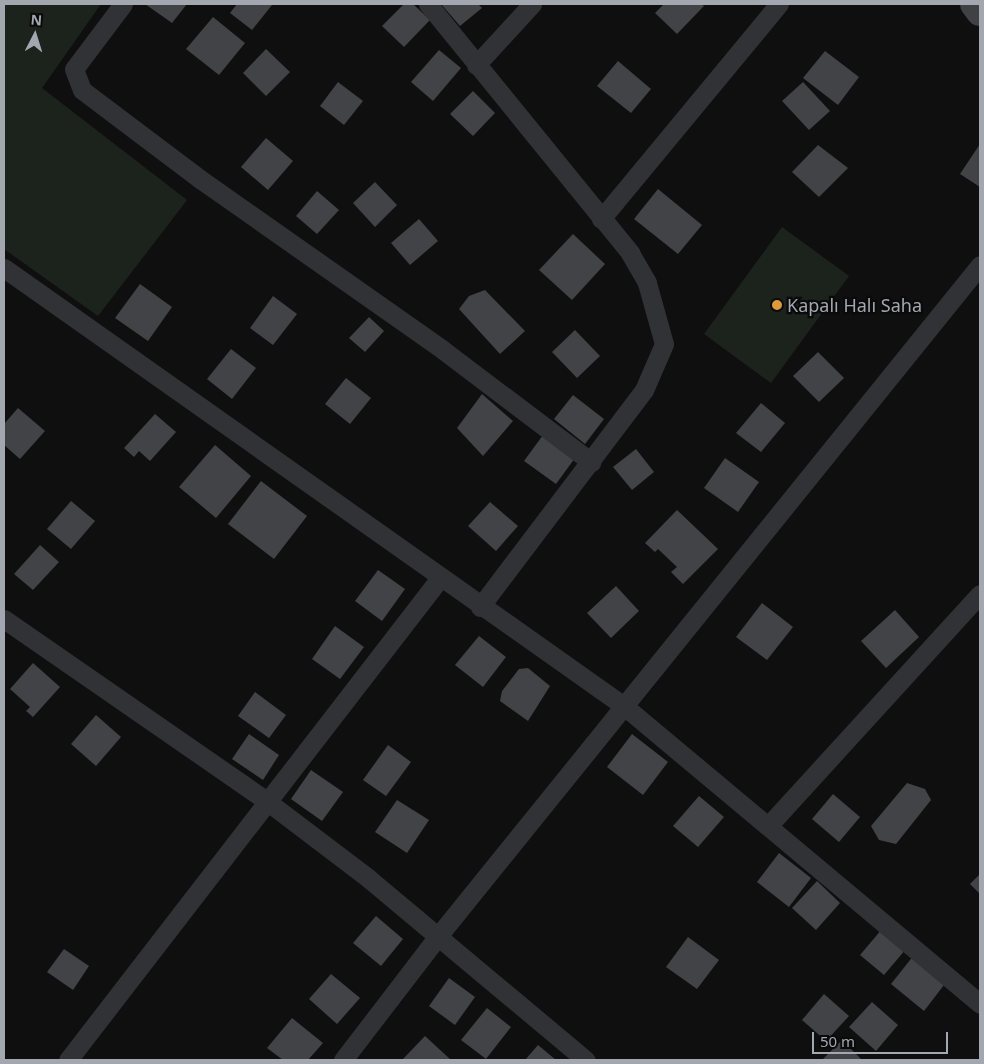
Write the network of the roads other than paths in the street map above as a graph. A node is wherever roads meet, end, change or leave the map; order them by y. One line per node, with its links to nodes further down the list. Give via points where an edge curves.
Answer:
1 (123, 4): 11 (street, via 74,69 82,90 200,179 443,350)
2 (428, 4): 7 (street)
3 (532, 4): 7 (street)
4 (779, 4): 8 (street)
5 (974, 4): 6 (street)
6 (980, 12)
7 (476, 65): 8 (street)
8 (602, 219): 11 (street, via 630,253 647,283 664,344 644,390)
9 (980, 265): 16 (street)
10 (5, 270): 12 (street)
11 (591, 462): 14 (street)
12 (440, 578): 14 (street); 17 (street)
13 (980, 594): 18 (street)
14 (480, 607): 16 (street)
15 (4, 619): 17 (street)
16 (624, 706): 18 (street); 19 (street)
17 (268, 802): 19 (street); 21 (street)
18 (768, 826): 20 (street)
19 (439, 935): 22 (street); 23 (street, via 506,996)
20 (980, 1004)
21 (68, 1060)
22 (343, 1060)
23 (586, 1060)

